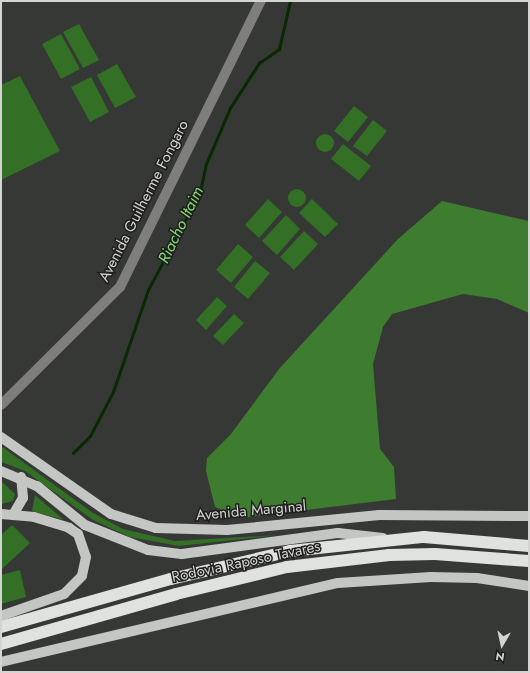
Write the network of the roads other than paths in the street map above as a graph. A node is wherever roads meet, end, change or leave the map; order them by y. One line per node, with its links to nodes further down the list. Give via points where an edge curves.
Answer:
1 (256, 1): 3 (street)
2 (261, 1): 3 (street, Avenida Guilherme Fongaro)
3 (242, 36): 4 (street, Avenida Guilherme Fongaro, via 120,287)
4 (1, 405)
5 (1, 437): 10 (main road, Avenida Marginal, via 112,514 156,528 227,530 379,515)
6 (1, 471): 7 (main road, Avenida Marginal)
7 (21, 477): 9 (main road, via 23,498); 11 (main road, Avenida Marginal, via 85,525 154,551 182,554 224,550 338,533)
8 (1, 514): 9 (main road)
9 (13, 515): 15 (main road, via 55,523 78,534 84,546 85,569 76,585 64,594)
10 (529, 516)
11 (385, 539): 12 (highway, Rodovia Raposo Tavares, via 424,537); 16 (highway, Rodovia Raposo Tavares, via 257,558)
12 (529, 546)
13 (529, 562): 17 (highway, Rodovia Raposo Tavares, via 513,559 389,555 287,567 176,594)
14 (529, 586): 18 (main road, via 477,578 430,577 338,583)
15 (1, 616)
16 (1, 627)
17 (1, 644)
18 (1, 662)

